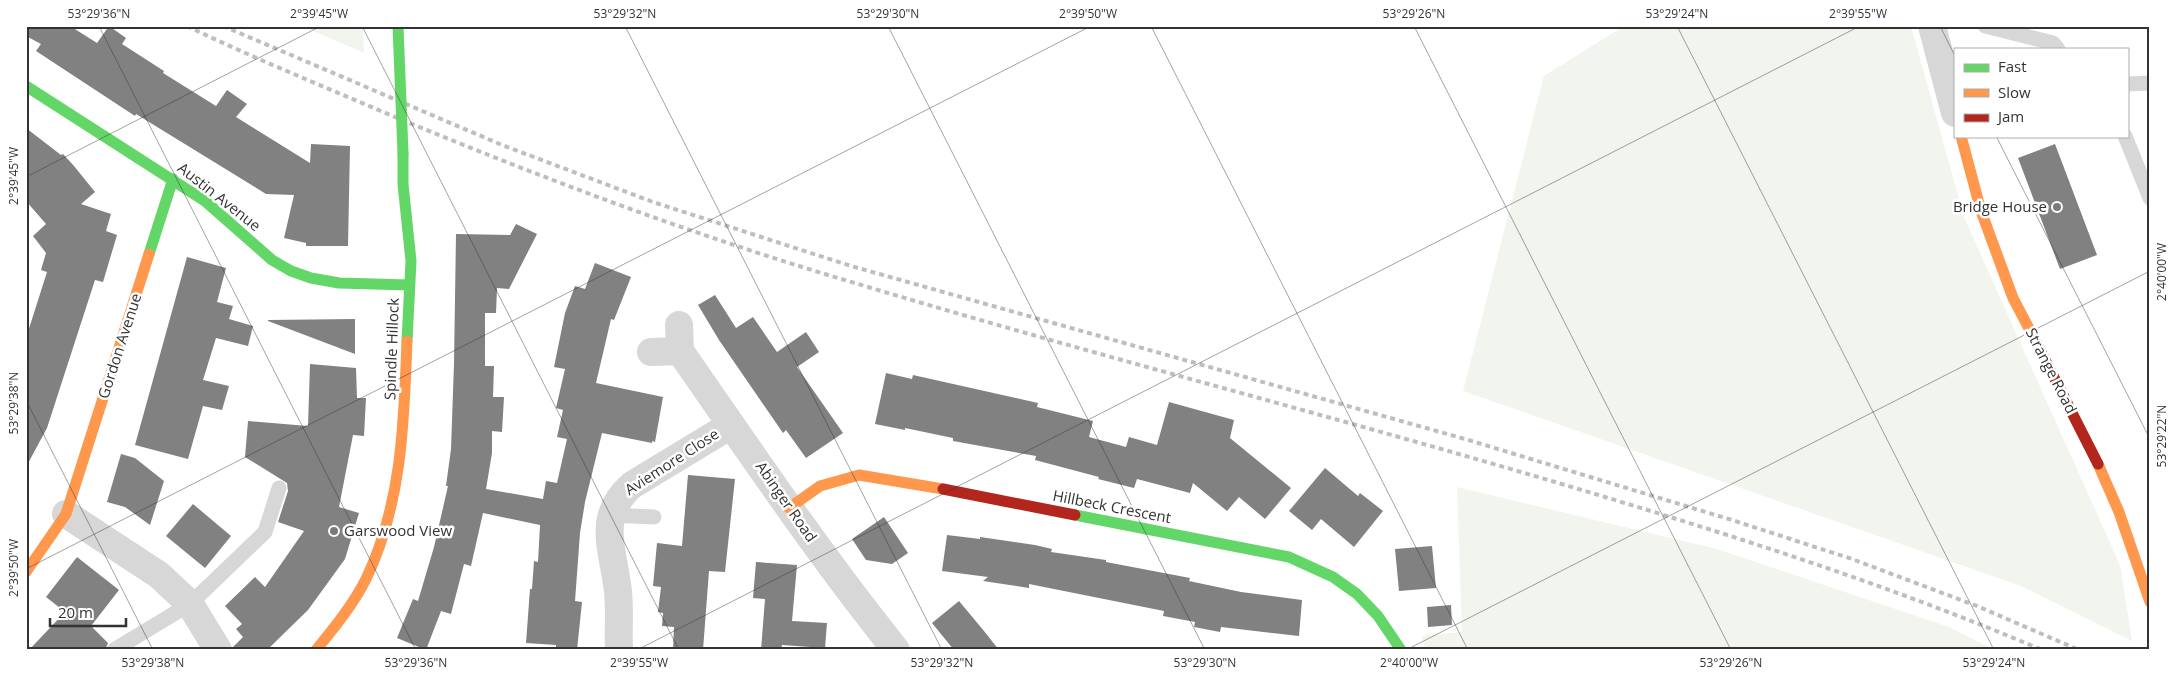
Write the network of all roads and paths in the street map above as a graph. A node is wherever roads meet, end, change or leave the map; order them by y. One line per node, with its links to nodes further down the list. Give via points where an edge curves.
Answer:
1 (398, 26): 13 (street, Spindle Hillock, bridge, via 404,194 410,234)
2 (1932, 26): 8 (street)
3 (1985, 26): 4 (lane, via 2053,44)
4 (2057, 48)
5 (2150, 83): 6 (lane)
6 (2128, 84)
7 (26, 86): 11 (street, Austin Avenue)
8 (1954, 109)
9 (1962, 138): 22 (street, Strange Road, via 1981,210 2013,298 2091,449 2119,512)
10 (2126, 138): 12 (lane)
11 (173, 178): 13 (street, Austin Avenue, via 272,260 291,270 339,283); 18 (street, Gordon Avenue)
12 (2150, 198)
13 (409, 285): 26 (street, Spindle Hillock, via 403,452 389,526 360,593 337,627)
14 (651, 352): 15 (street, Abinger Road, via 679,338)
15 (731, 425): 17 (street, Abinger Road); 19 (street, Aviemore Close, via 632,485 620,495)
16 (279, 488): 23 (lane, via 265,532)
17 (789, 508): 28 (street, Abinger Road, via 858,604); 29 (street, Hillbeck Crescent, via 820,486 859,475 904,481 1289,557 1325,572 1357,592 1382,620)
18 (66, 514): 21 (street, Gordon Avenue); 23 (street, via 159,575)
19 (612, 515): 20 (lane); 27 (street, Aviemore Close, via 610,541 619,600)
20 (654, 517)
21 (26, 572)
22 (2150, 602)
23 (190, 604): 24 (lane); 25 (street)
24 (114, 650)
25 (218, 650)
26 (316, 650)
27 (619, 650)
28 (896, 650)
29 (1401, 650)

